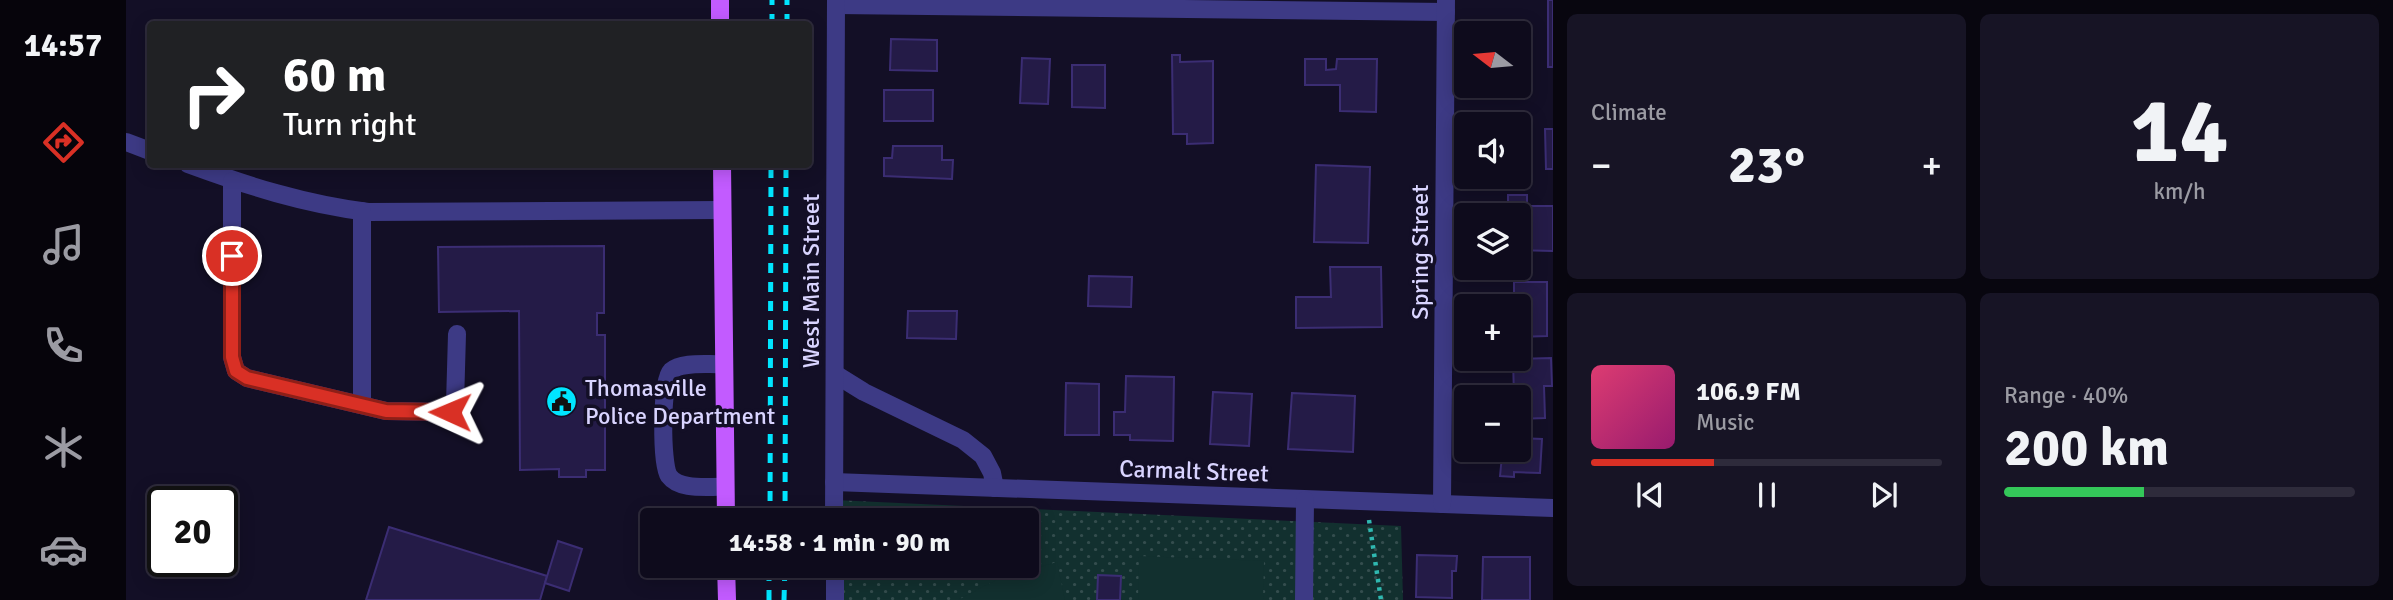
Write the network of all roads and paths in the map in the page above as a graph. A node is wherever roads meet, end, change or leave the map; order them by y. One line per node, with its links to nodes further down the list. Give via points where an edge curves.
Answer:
1 (720, 0): 5 (main road)
2 (836, 2): 3 (street); 15 (street, West Main Street)
3 (1273, 5): 4 (street)
4 (1446, 6): 22 (street, Spring Street)
5 (720, 21)
6 (126, 142): 7 (street)
7 (147, 150)
8 (198, 168): 10 (street)
9 (722, 168): 11 (main road)
10 (232, 181): 12 (street, via 327,207); 16 (street, via 232,357 236,371 247,378)
11 (722, 210): 12 (street); 14 (main road)
12 (362, 211): 16 (street)
13 (457, 334): 16 (street, via 455,404 450,412 386,411)
14 (724, 364): 18 (main road); 18 (street, via 678,367 669,373 664,386 664,464 669,477 682,486)
15 (835, 374): 17 (street, West Main Street); 19 (street, via 963,440 983,456)
16 (362, 405)
17 (834, 482): 19 (street, Carmalt Street); 24 (street, West Main Street)
18 (725, 486): 23 (main road)
19 (995, 488): 20 (street, Carmalt Street)
20 (1305, 499): 21 (street, Carmalt Street); 30 (street)
21 (1366, 502): 22 (street, Carmalt Street); 31 (path)
22 (1442, 505): 25 (street, Carmalt Street)
23 (726, 508)
24 (834, 508)
25 (1553, 508)
26 (726, 578): 28 (main road)
27 (835, 578): 29 (street)
28 (727, 600)
29 (835, 600)
30 (1304, 600)
31 (1381, 600)

